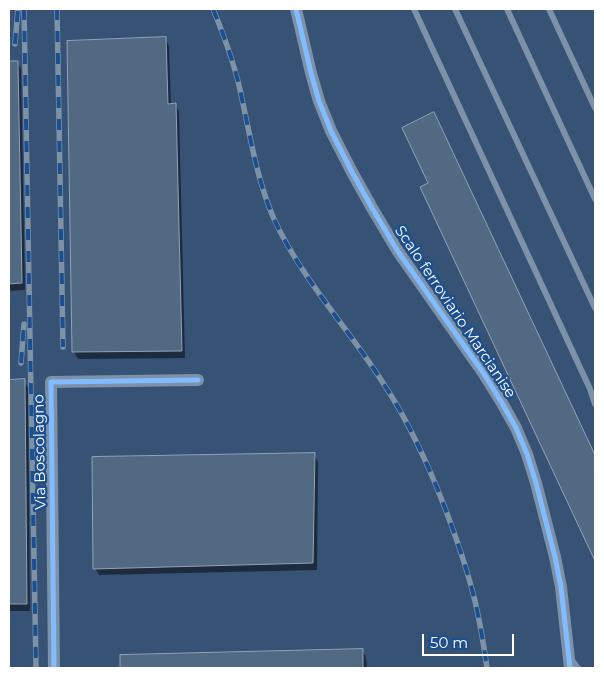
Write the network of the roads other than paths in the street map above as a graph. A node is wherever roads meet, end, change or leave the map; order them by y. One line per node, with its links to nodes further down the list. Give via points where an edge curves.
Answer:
1 (296, 9): 11 (street, Scalo ferroviario Marcianise, via 319,101 352,172 397,250 502,403 527,454 555,557)
2 (414, 9): 10 (lane)
3 (456, 9): 8 (lane)
4 (507, 9): 7 (lane)
5 (549, 9): 6 (lane)
6 (595, 108)
7 (595, 198)
8 (595, 308)
9 (198, 380): 12 (street, Via Boscolagno, via 51,382)
10 (595, 404)
11 (568, 654): 13 (street, Scalo ferroviario Marcianise); 14 (lane)
12 (54, 668)
13 (570, 668)
14 (578, 668)

